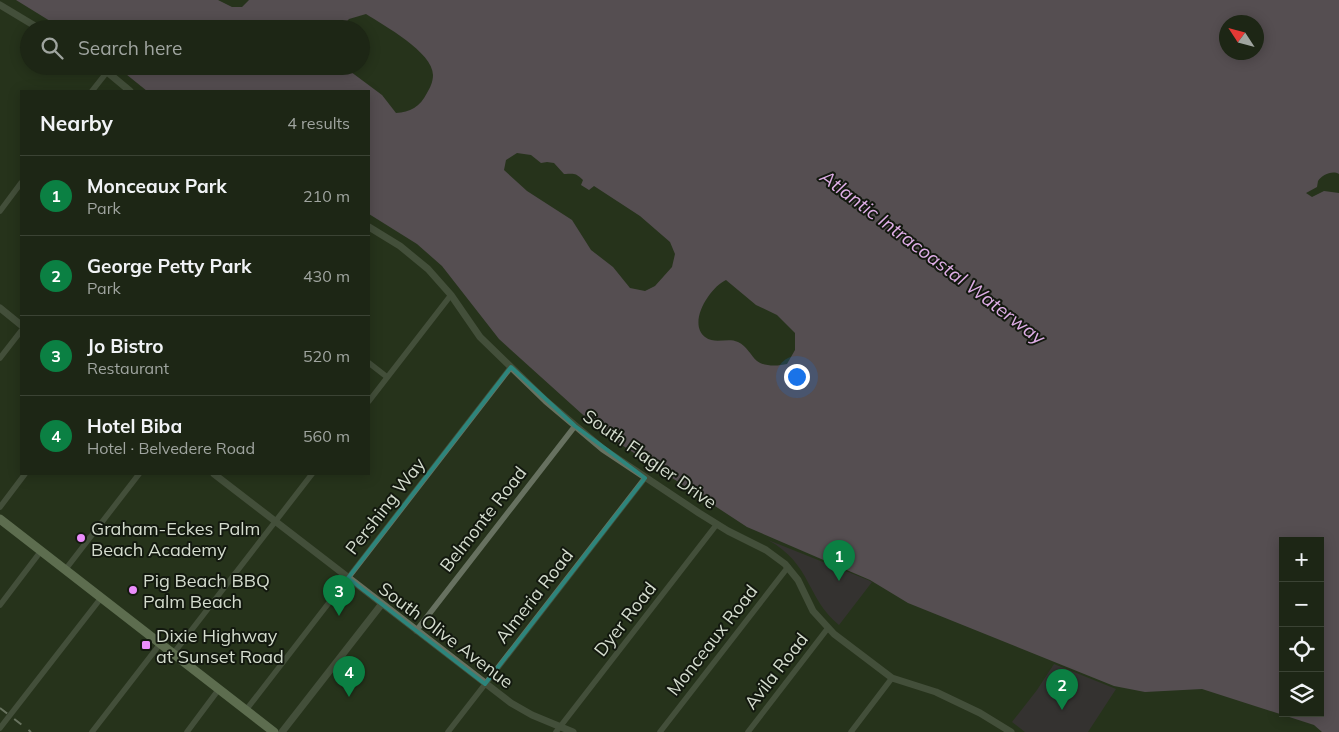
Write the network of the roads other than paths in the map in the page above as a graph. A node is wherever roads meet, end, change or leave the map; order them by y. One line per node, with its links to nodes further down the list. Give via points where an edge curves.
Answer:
1 (0, 5): 2 (street)
2 (25, 20)
3 (105, 75): 5 (street)
4 (111, 75): 6 (street)
5 (93, 90)
6 (129, 90)
7 (20, 184): 8 (street)
8 (0, 210)
9 (370, 228): 10 (street, South Flagler Drive, via 415,257)
10 (450, 295): 16 (street, South Flagler Drive, via 480,337); 17 (street)
11 (0, 308): 12 (street)
12 (20, 323)
13 (20, 332): 14 (street)
14 (0, 358)
15 (370, 364): 17 (street)
16 (511, 367): 19 (street, South Flagler Drive); 32 (street, Pershing Way)
17 (387, 377): 18 (street)
18 (370, 399)
19 (574, 426): 24 (street, South Flagler Drive); 37 (street, Belmonte Road)
20 (24, 475): 25 (street)
21 (138, 475): 31 (street)
22 (215, 475): 27 (street, South Olive Avenue)
23 (311, 475): 27 (street)
24 (645, 478): 28 (street, South Flagler Drive); 41 (street, Almeria Road)
25 (0, 506)
26 (0, 519): 29 (main road)
27 (275, 522): 32 (street, South Olive Avenue); 39 (street)
28 (717, 524): 30 (street, South Flagler Drive, via 766,550); 45 (street, Dyer Road)
29 (41, 551): 31 (main road); 34 (street)
30 (788, 567): 36 (street, South Flagler Drive, via 813,611); 52 (street, Monceaux Road)
31 (65, 570): 33 (main road)
32 (348, 578): 35 (street, South Olive Avenue); 43 (street, Pershing Way)
33 (101, 598): 38 (main road); 44 (street)
34 (0, 605)
35 (381, 605): 37 (street, South Olive Avenue); 49 (street)
36 (828, 628): 40 (street, South Flagler Drive); 53 (street, Avila Road)
37 (416, 631): 41 (street, South Olive Avenue)
38 (160, 644): 39 (main road); 46 (street)
39 (173, 654): 42 (main road)
40 (892, 678): 54 (street); 55 (street, via 936,692 980,712)
41 (485, 684): 45 (street, South Olive Avenue, via 520,709); 50 (street, Almeria Road)
42 (219, 689): 43 (main road); 47 (street)
43 (246, 710): 48 (main road)
44 (0, 728)
45 (558, 729): 51 (street, South Olive Avenue)
46 (92, 732)
47 (187, 732)
48 (274, 732)
49 (282, 732)
50 (448, 732)
51 (573, 732)
52 (660, 732)
53 (748, 732)
54 (851, 732)
55 (1011, 732)

